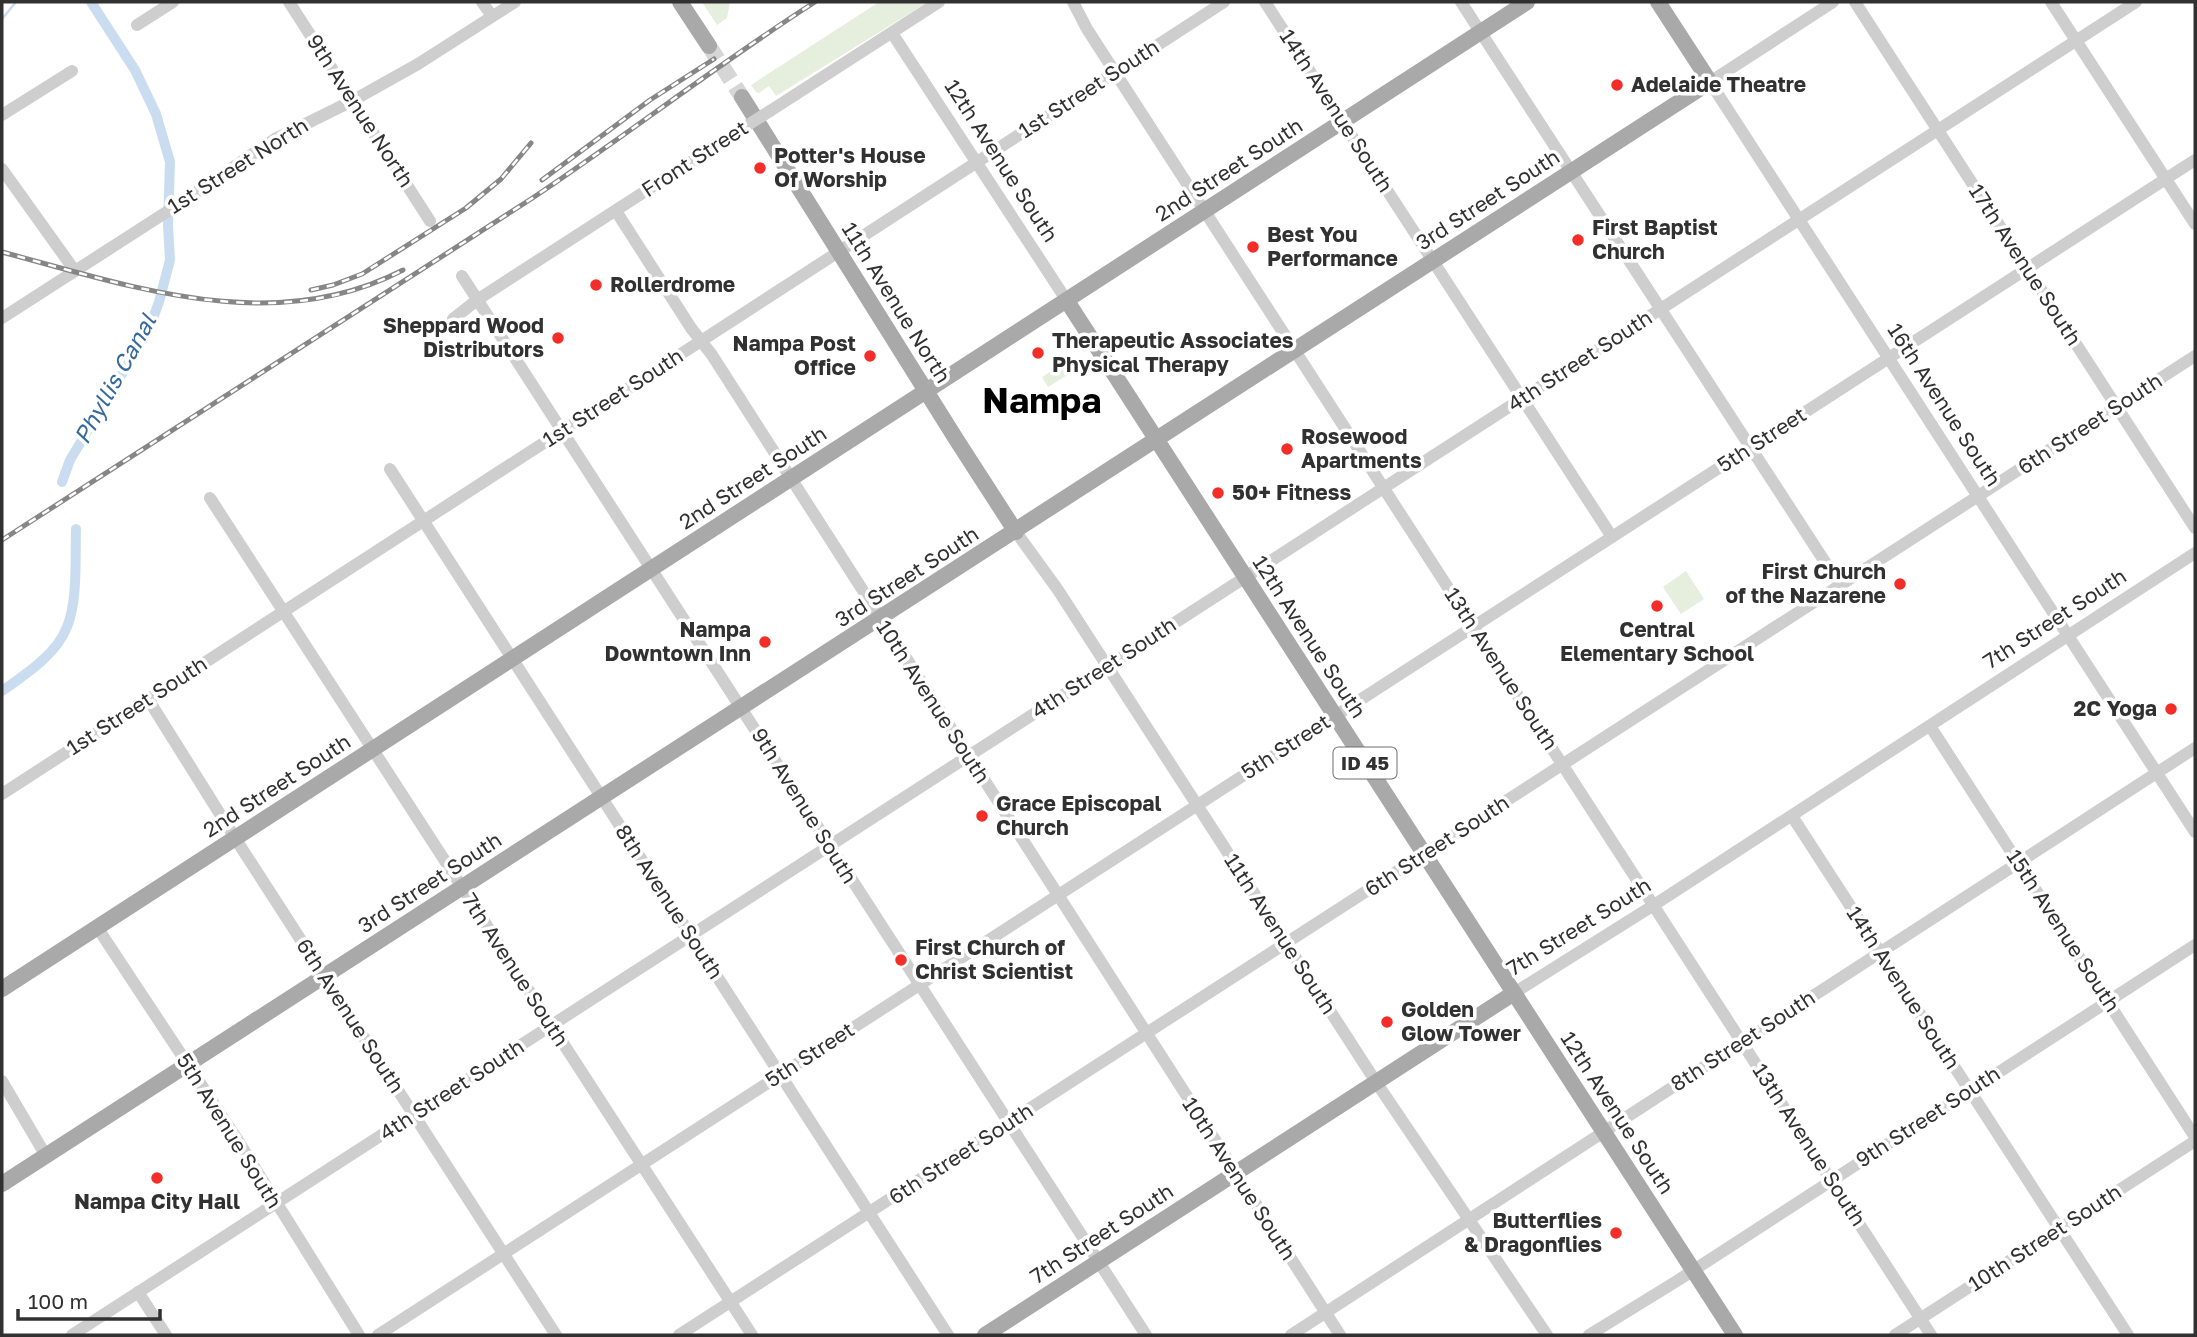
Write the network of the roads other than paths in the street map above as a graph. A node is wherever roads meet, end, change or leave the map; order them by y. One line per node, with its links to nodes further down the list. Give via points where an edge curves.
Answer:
1 (173, 2): 18 (street)
2 (289, 2): 27 (street, 9th Avenue North)
3 (482, 2): 17 (street)
4 (516, 2): 17 (street, 1st Street North)
5 (680, 2): 22 (main road)
6 (939, 2): 20 (street, Front Street)
7 (1073, 2): 24 (street, 13th Avenue South)
8 (1224, 2): 24 (street, 1st Street South)
9 (1265, 2): 29 (street, 14th Avenue South)
10 (1461, 2): 19 (street)
11 (1527, 2): 19 (main road, 2nd Street South)
12 (1658, 2): 25 (main road, 16th Avenue South)
13 (1833, 2): 25 (street, 3rd Street South)
14 (1855, 2): 30 (street, 17th Avenue South)
15 (2051, 2): 21 (street)
16 (2136, 2): 21 (street, 4th Street South)
17 (492, 16): 27 (street, 1st Street North)
18 (137, 25)
19 (1481, 32): 29 (main road, 2nd Street South); 34 (street)
20 (892, 33): 32 (street, 12th Avenue South); 36 (street, Front Street, bridge)
21 (2076, 40): 30 (street, 4th Street South); 35 (street)
22 (709, 46)
23 (72, 71): 28 (street)
24 (1115, 72): 32 (street, 1st Street South); 37 (street, 13th Avenue South)
25 (1710, 82): 34 (main road, 3rd Street South); 38 (street, 16th Avenue South)
26 (742, 97): 41 (main road, 11th Avenue North)
27 (352, 101): 39 (street, 9th Avenue North); 44 (street, 1st Street North, via 275,139)
28 (2, 115)
29 (1342, 121): 37 (main road, 2nd Street South); 42 (street, 14th Avenue South)
30 (1937, 130): 38 (street, 4th Street South); 43 (street, 17th Avenue South)
31 (2195, 160): 35 (street, 5th Street)
32 (977, 162): 41 (street, 1st Street South); 47 (street, 12th Avenue South)
33 (2, 169): 44 (street)
34 (1572, 171): 42 (main road, 3rd Street South); 48 (street)
35 (2166, 179): 40 (street); 43 (street, 5th Street)
36 (616, 211): 46 (street, Front Street); 51 (street, 10th Avenue South)
37 (1204, 211): 47 (main road, 2nd Street South); 52 (street, 13th Avenue South)
38 (1799, 220): 48 (street, 4th Street South); 54 (street, 16th Avenue South)
39 (430, 221)
40 (2195, 225)
41 (839, 251): 51 (street, 1st Street South); 55 (main road, 11th Avenue North)
42 (1432, 262): 52 (main road, 3rd Street South); 56 (street, 14th Avenue South)
43 (2027, 268): 54 (street, 5th Street); 57 (street, 17th Avenue South)
44 (75, 271): 49 (street, 1st Street North)
45 (462, 276): 46 (street, 9th Avenue South)
46 (477, 300): 50 (street, Front Street); 58 (street, 9th Avenue South)
47 (1066, 301): 55 (main road, 2nd Street South); 59 (main road, 12th Avenue South)
48 (1660, 310): 56 (street, 4th Street South); 60 (street)
49 (2, 318)
50 (453, 319)
51 (701, 341): 58 (street, 1st Street South); 62 (street, 10th Avenue South)
52 (1294, 351): 59 (main road, 3rd Street South); 63 (street, 13th Avenue South)
53 (2195, 356): 57 (street, 6th Street South)
54 (1889, 358): 60 (street, 5th Street); 64 (street, 16th Avenue South)
55 (927, 391): 62 (main road, 2nd Street South); 68 (main road, 11th Avenue North)
56 (1522, 398): 63 (street, 4th Street South); 69 (street, 14th Avenue South)
57 (2117, 407): 64 (street, 6th Street South); 67 (street, 17th Avenue South)
58 (561, 431): 66 (street, 1st Street South); 71 (street, 9th Avenue South)
59 (1157, 440): 68 (main road, 3rd Street South); 72 (main road, 12th Avenue South / ID 45)
60 (1750, 448): 69 (street, 5th Street); 73 (street)
61 (390, 469): 66 (street, 8th Avenue South)
62 (791, 479): 71 (main road, 2nd Street South); 75 (street, 10th Avenue South)
63 (1383, 488): 72 (street, 4th Street South); 76 (street, 13th Avenue South)
64 (1979, 496): 73 (street, 6th Street South); 77 (street, 16th Avenue South)
65 (210, 498): 74 (street, 7th Avenue South)
66 (422, 521): 74 (street, 1st Street South); 78 (street, 8th Avenue South)
67 (2195, 528)
68 (1016, 531): 75 (main road, 3rd Street South); 79 (street, 11th Avenue South)
69 (1612, 537): 76 (street, 5th Street)
70 (2195, 553): 77 (street, 7th Street South)
71 (652, 569): 78 (main road, 2nd Street South); 81 (street, 9th Avenue South)
72 (1245, 577): 79 (street, 4th Street South); 82 (main road, 12th Avenue South / ID 45)
73 (1840, 585): 87 (street, 6th Street South)
74 (283, 611): 80 (street, 1st Street South); 85 (street, 7th Avenue South)
75 (880, 618): 81 (main road, 3rd Street South); 86 (street, 10th Avenue South)
76 (1473, 627): 82 (street, 5th Street); 87 (street, 13th Avenue South)
77 (2067, 635): 83 (street, 7th Street South); 88 (street, 16th Avenue South)
78 (511, 660): 85 (main road, 2nd Street South); 90 (street, 8th Avenue South)
79 (1106, 666): 86 (street, 4th Street South); 91 (street, 11th Avenue South)
80 (148, 699): 89 (street, 1st Street South); 94 (street, 6th Avenue South)
81 (741, 708): 90 (main road, 3rd Street South); 95 (street, 9th Avenue South)
82 (1335, 715): 91 (street, 5th Street); 96 (main road, 12th Avenue South / ID 45)
83 (1930, 726): 92 (street, 7th Street South); 97 (street, 15th Avenue South)
84 (2195, 748): 88 (street, 8th Street South)
85 (373, 749): 94 (main road, 2nd Street South); 98 (street, 7th Avenue South)
86 (968, 756): 95 (street, 4th Street South); 99 (street, 10th Avenue South)
87 (1563, 765): 96 (street, 6th Street South); 100 (street, 13th Avenue South)
88 (2157, 772): 93 (street, 16th Avenue South); 97 (street, 8th Street South)
89 (2, 794)
90 (602, 797): 98 (main road, 3rd Street South); 102 (street, 8th Avenue South)
91 (1196, 805): 99 (street, 5th Street); 103 (street, 11th Avenue South)
92 (1792, 816): 100 (street, 7th Street South); 105 (street, 14th Avenue South)
93 (2195, 832)
94 (235, 838): 101 (main road, 2nd Street South); 106 (street, 6th Avenue South)
95 (829, 846): 102 (street, 4th Street South); 107 (street, 9th Avenue South)
96 (1424, 854): 103 (street, 6th Street South); 109 (main road, 12th Avenue South / ID 45)
97 (2019, 863): 105 (street, 8th Street South); 110 (street, 15th Avenue South)
98 (463, 887): 106 (main road, 3rd Street South); 111 (street, 7th Avenue South)
99 (1057, 895): 107 (street, 5th Street); 112 (street, 10th Avenue South)
100 (1654, 905): 109 (street, 7th Street South); 113 (street, 13th Avenue South)
101 (97, 928): 108 (main road, 2nd Street South); 114 (street, 5th Avenue South)
102 (691, 936): 111 (street, 4th Street South); 115 (street, 8th Avenue South)
103 (1286, 943): 112 (street, 6th Street South); 117 (street, 11th Avenue South)
104 (2195, 945): 110 (street, 9th Street South)
105 (1880, 952): 113 (street, 8th Street South); 118 (street, 14th Avenue South)
106 (324, 976): 114 (main road, 3rd Street South); 119 (street, 6th Avenue South)
107 (918, 985): 115 (street, 5th Street); 120 (street, 9th Avenue South)
108 (2, 989)
109 (1514, 993): 117 (main road, 7th Street South); 121 (main road, 12th Avenue South / ID 45)
110 (2108, 1001): 118 (street, 9th Street South); 122 (street, 15th Avenue South)
111 (551, 1026): 119 (street, 4th Street South); 124 (street, 7th Avenue South)
112 (1146, 1034): 120 (street, 6th Street South); 125 (street, 10th Avenue South)
113 (1742, 1041): 121 (street, 8th Street South); 126 (street, 13th Avenue South)
114 (187, 1065): 123 (main road, 3rd Street South); 128 (street, 5th Avenue South)
115 (780, 1074): 124 (street, 5th Street); 129 (street, 8th Avenue South)
116 (2, 1081): 123 (street)
117 (1376, 1082): 125 (main road, 7th Street South); 130 (street, 11th Avenue South)
118 (1969, 1091): 126 (street, 9th Street South); 131 (street, 14th Avenue South)
119 (414, 1115): 128 (street, 4th Street South); 132 (street, 6th Avenue South)
120 (1008, 1123): 129 (street, 6th Street South); 133 (street, 9th Avenue South)
121 (1603, 1131): 130 (street, 8th Street South); 134 (main road, 12th Avenue South / ID 45)
122 (2195, 1139): 131 (street, 10th Street South)
123 (46, 1156): 127 (main road, 3rd Street South)
124 (641, 1164): 132 (street, 5th Street); 136 (street, 7th Avenue South)
125 (1235, 1173): 133 (main road, 7th Street South); 137 (street, 10th Avenue South)
126 (1832, 1180): 134 (street, 9th Street South); 138 (street, 13th Avenue South)
127 (2, 1184)
128 (275, 1203): 135 (street, 4th Street South); 141 (street, 5th Avenue South)
129 (870, 1213): 136 (street, 6th Street South); 146 (street, 8th Avenue South)
130 (1470, 1220): 137 (street, 8th Street South); 151 (street, 11th Avenue South)
131 (2060, 1229): 138 (street, 10th Street South); 156 (street, 14th Avenue South)
132 (504, 1254): 142 (street, 5th Street); 143 (street, 6th Avenue South)
133 (1098, 1262): 147 (main road, 7th Street South); 148 (street, 9th Avenue South)
134 (1693, 1270): 152 (street, 9th Street South); 153 (main road, 12th Avenue South / ID 45)
135 (138, 1292): 139 (street, 4th Street South); 140 (street)
136 (732, 1302): 144 (street, 6th Street South); 145 (street, 7th Avenue South)
137 (1325, 1313): 149 (street, 8th Street South); 150 (street, 10th Avenue South)
138 (1920, 1319): 154 (street, 10th Street South); 155 (street, 13th Avenue South)
139 (72, 1335)
140 (166, 1335)
141 (359, 1335)
142 (377, 1335)
143 (556, 1335)
144 (679, 1335)
145 (752, 1335)
146 (948, 1335)
147 (985, 1335)
148 (1146, 1335)
149 (1291, 1335)
150 (1339, 1335)
151 (1547, 1335)
152 (1590, 1335)
153 (1735, 1335)
154 (1895, 1335)
155 (1931, 1335)
156 (2128, 1335)

